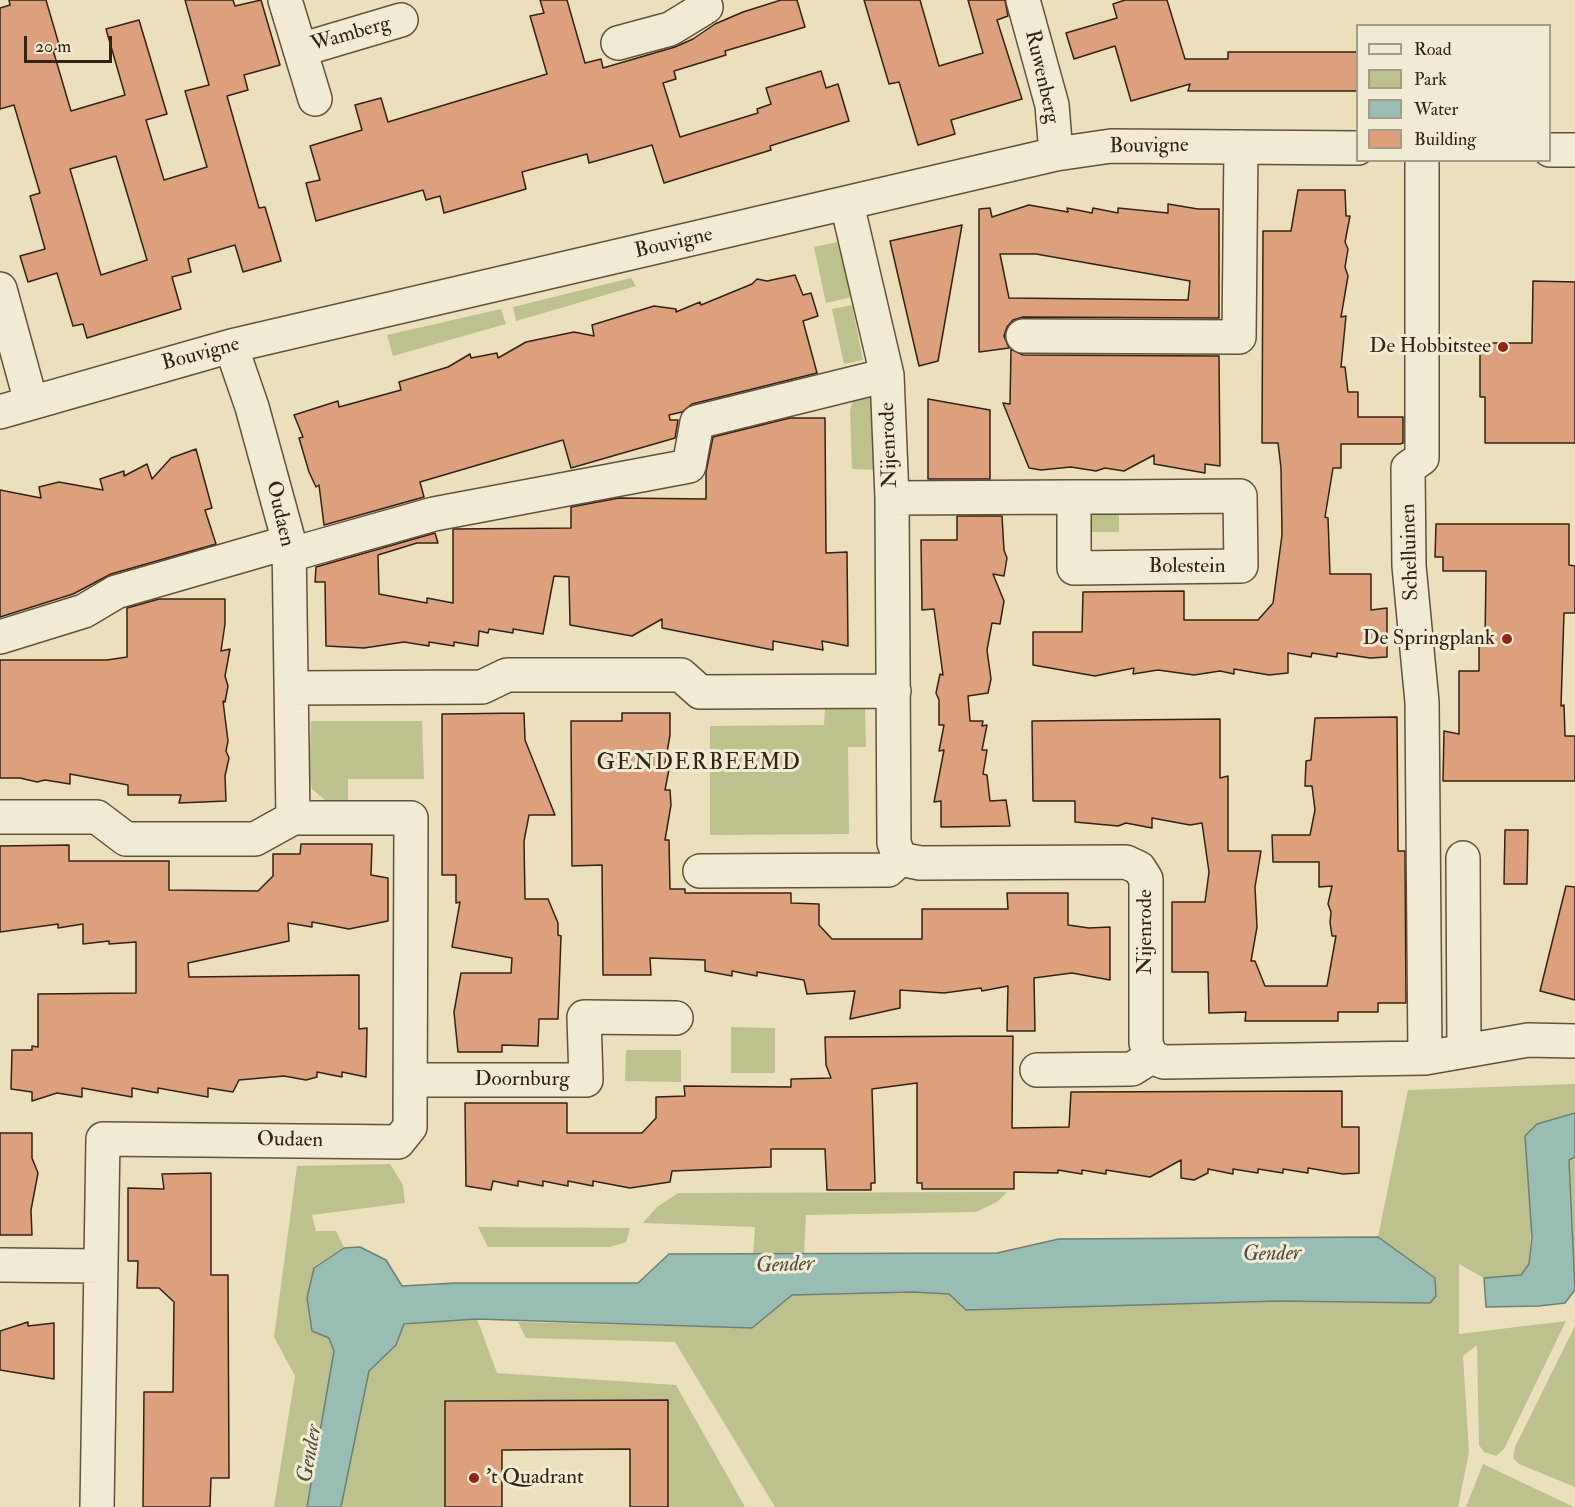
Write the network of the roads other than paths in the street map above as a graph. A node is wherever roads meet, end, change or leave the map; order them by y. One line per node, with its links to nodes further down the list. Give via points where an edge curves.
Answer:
1 (285, 0): 6 (street, Wamberg)
2 (1023, 0): 12 (street, Ruwenberg, via 1052,105)
3 (713, 2): 5 (street, via 670,29)
4 (401, 20): 6 (street, Wamberg)
5 (618, 43)
6 (300, 50): 7 (street, Wamberg)
7 (315, 99)
8 (1241, 147): 9 (street, Bouvigne); 12 (street, Bouvigne, via 1111,146); 16 (street, via 1239,337)
9 (1356, 148)
10 (1551, 150): 11 (street)
11 (1575, 150)
12 (1056, 154): 14 (street, Bouvigne)
13 (1422, 162): 36 (street, Schelluinen, via 1422,458 1408,468 1408,491 1409,567 1422,702)
14 (847, 204): 17 (street, Bouvigne); 18 (street, Nijenrode)
15 (0, 289): 19 (street)
16 (1023, 336)
17 (231, 346): 19 (street, Bouvigne); 23 (street, Oudaen, via 252,407)
18 (887, 375): 22 (street, Nijenrode); 23 (street, via 697,422 689,466 434,514)
19 (31, 402): 20 (street, Bouvigne)
20 (0, 412)
21 (1074, 497): 21 (street, Bolestein, via 1240,496 1241,566 1074,568); 22 (street, Bolestein)
22 (892, 498): 26 (street, Nijenrode)
23 (289, 548): 24 (street, via 116,592 84,611); 25 (street, Oudaen)
24 (0, 637)
25 (291, 688): 26 (street, via 482,687 507,675 681,675 700,692); 28 (street, Oudaen)
26 (894, 692): 30 (street, Nijenrode, via 894,843)
27 (0, 817): 28 (street, Oudaen, via 97,817 126,839 255,839)
28 (293, 818): 38 (street, Oudaen, via 411,818)
29 (1463, 858): 34 (street)
30 (900, 859): 31 (street, via 888,870); 35 (street, Nijenrode, via 920,863 1126,862 1139,868 1146,879 1146,1043)
31 (700, 871)
32 (676, 1018): 38 (street, Doornburg, via 584,1017 586,1080)
33 (1575, 1041): 34 (street, via 1528,1040)
34 (1464, 1051): 36 (street)
35 (1151, 1057): 36 (street, via 1164,1062); 37 (street, via 1132,1069)
36 (1425, 1058)
37 (1037, 1070)
38 (412, 1080): 40 (street, Oudaen, via 410,1127 398,1142 103,1139)
39 (0, 1266): 40 (street)
40 (100, 1266): 41 (street, Oudaen)
41 (97, 1507)

